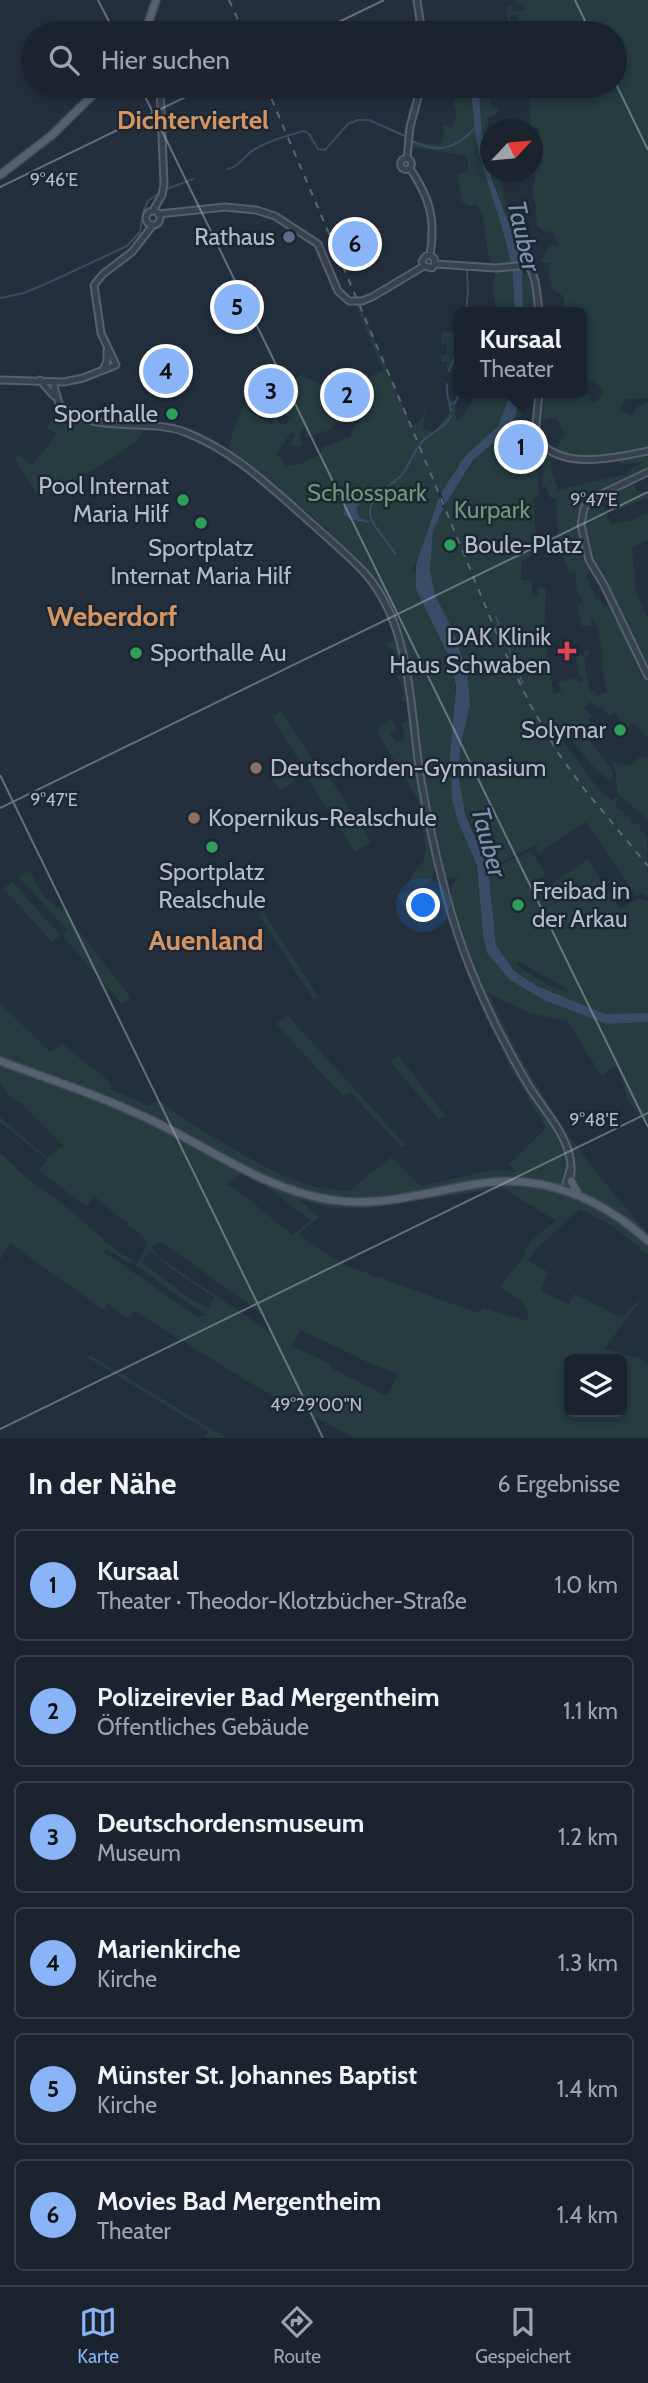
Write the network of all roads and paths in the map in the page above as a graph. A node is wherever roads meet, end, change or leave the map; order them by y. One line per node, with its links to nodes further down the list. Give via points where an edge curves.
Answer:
1 (156, 0): 3 (main road)
2 (417, 0): 4 (street)
3 (150, 21)
4 (420, 21)
5 (90, 98): 8 (main road)
6 (161, 98): 9 (street, via 165,161)
7 (418, 98): 11 (street, via 407,158 400,165 404,170 410,168 431,209)
8 (0, 176)
9 (157, 214): 10 (street); 10 (street, via 147,215); 13 (street, via 225,207 275,216 318,244 342,296 349,301 372,297)
10 (151, 224): 15 (street, via 132,252 93,285)
11 (430, 255): 12 (street); 13 (street, via 424,257)
12 (435, 264): 13 (street, via 430,268); 14 (street, via 527,265)
13 (424, 265)
14 (538, 307)
15 (107, 350): 16 (street); 16 (street, via 116,365)
16 (103, 370): 20 (street)
17 (0, 380): 18 (street)
18 (40, 380): 19 (street); 21 (street)
19 (53, 382): 20 (street); 21 (street); 22 (street)
20 (64, 382): 22 (street)
21 (51, 391): 22 (street)
22 (56, 398): 28 (street, via 63,408 84,419 176,429 223,450 255,472 373,582 396,629 402,653 422,786 457,931 489,1012 564,1141)
23 (539, 398): 24 (street, via 535,436 566,457 597,460)
24 (648, 451)
25 (648, 472): 26 (street, via 591,499 581,525 589,560)
26 (648, 676)
27 (0, 1061): 30 (main road, via 139,1114 272,1183 314,1197 378,1202 484,1183 539,1184)
28 (572, 1167): 29 (street); 30 (street)
29 (571, 1181): 30 (street); 31 (main road)
30 (566, 1191): 31 (main road)
31 (578, 1195): 32 (main road, via 614,1213)
32 (648, 1241)

